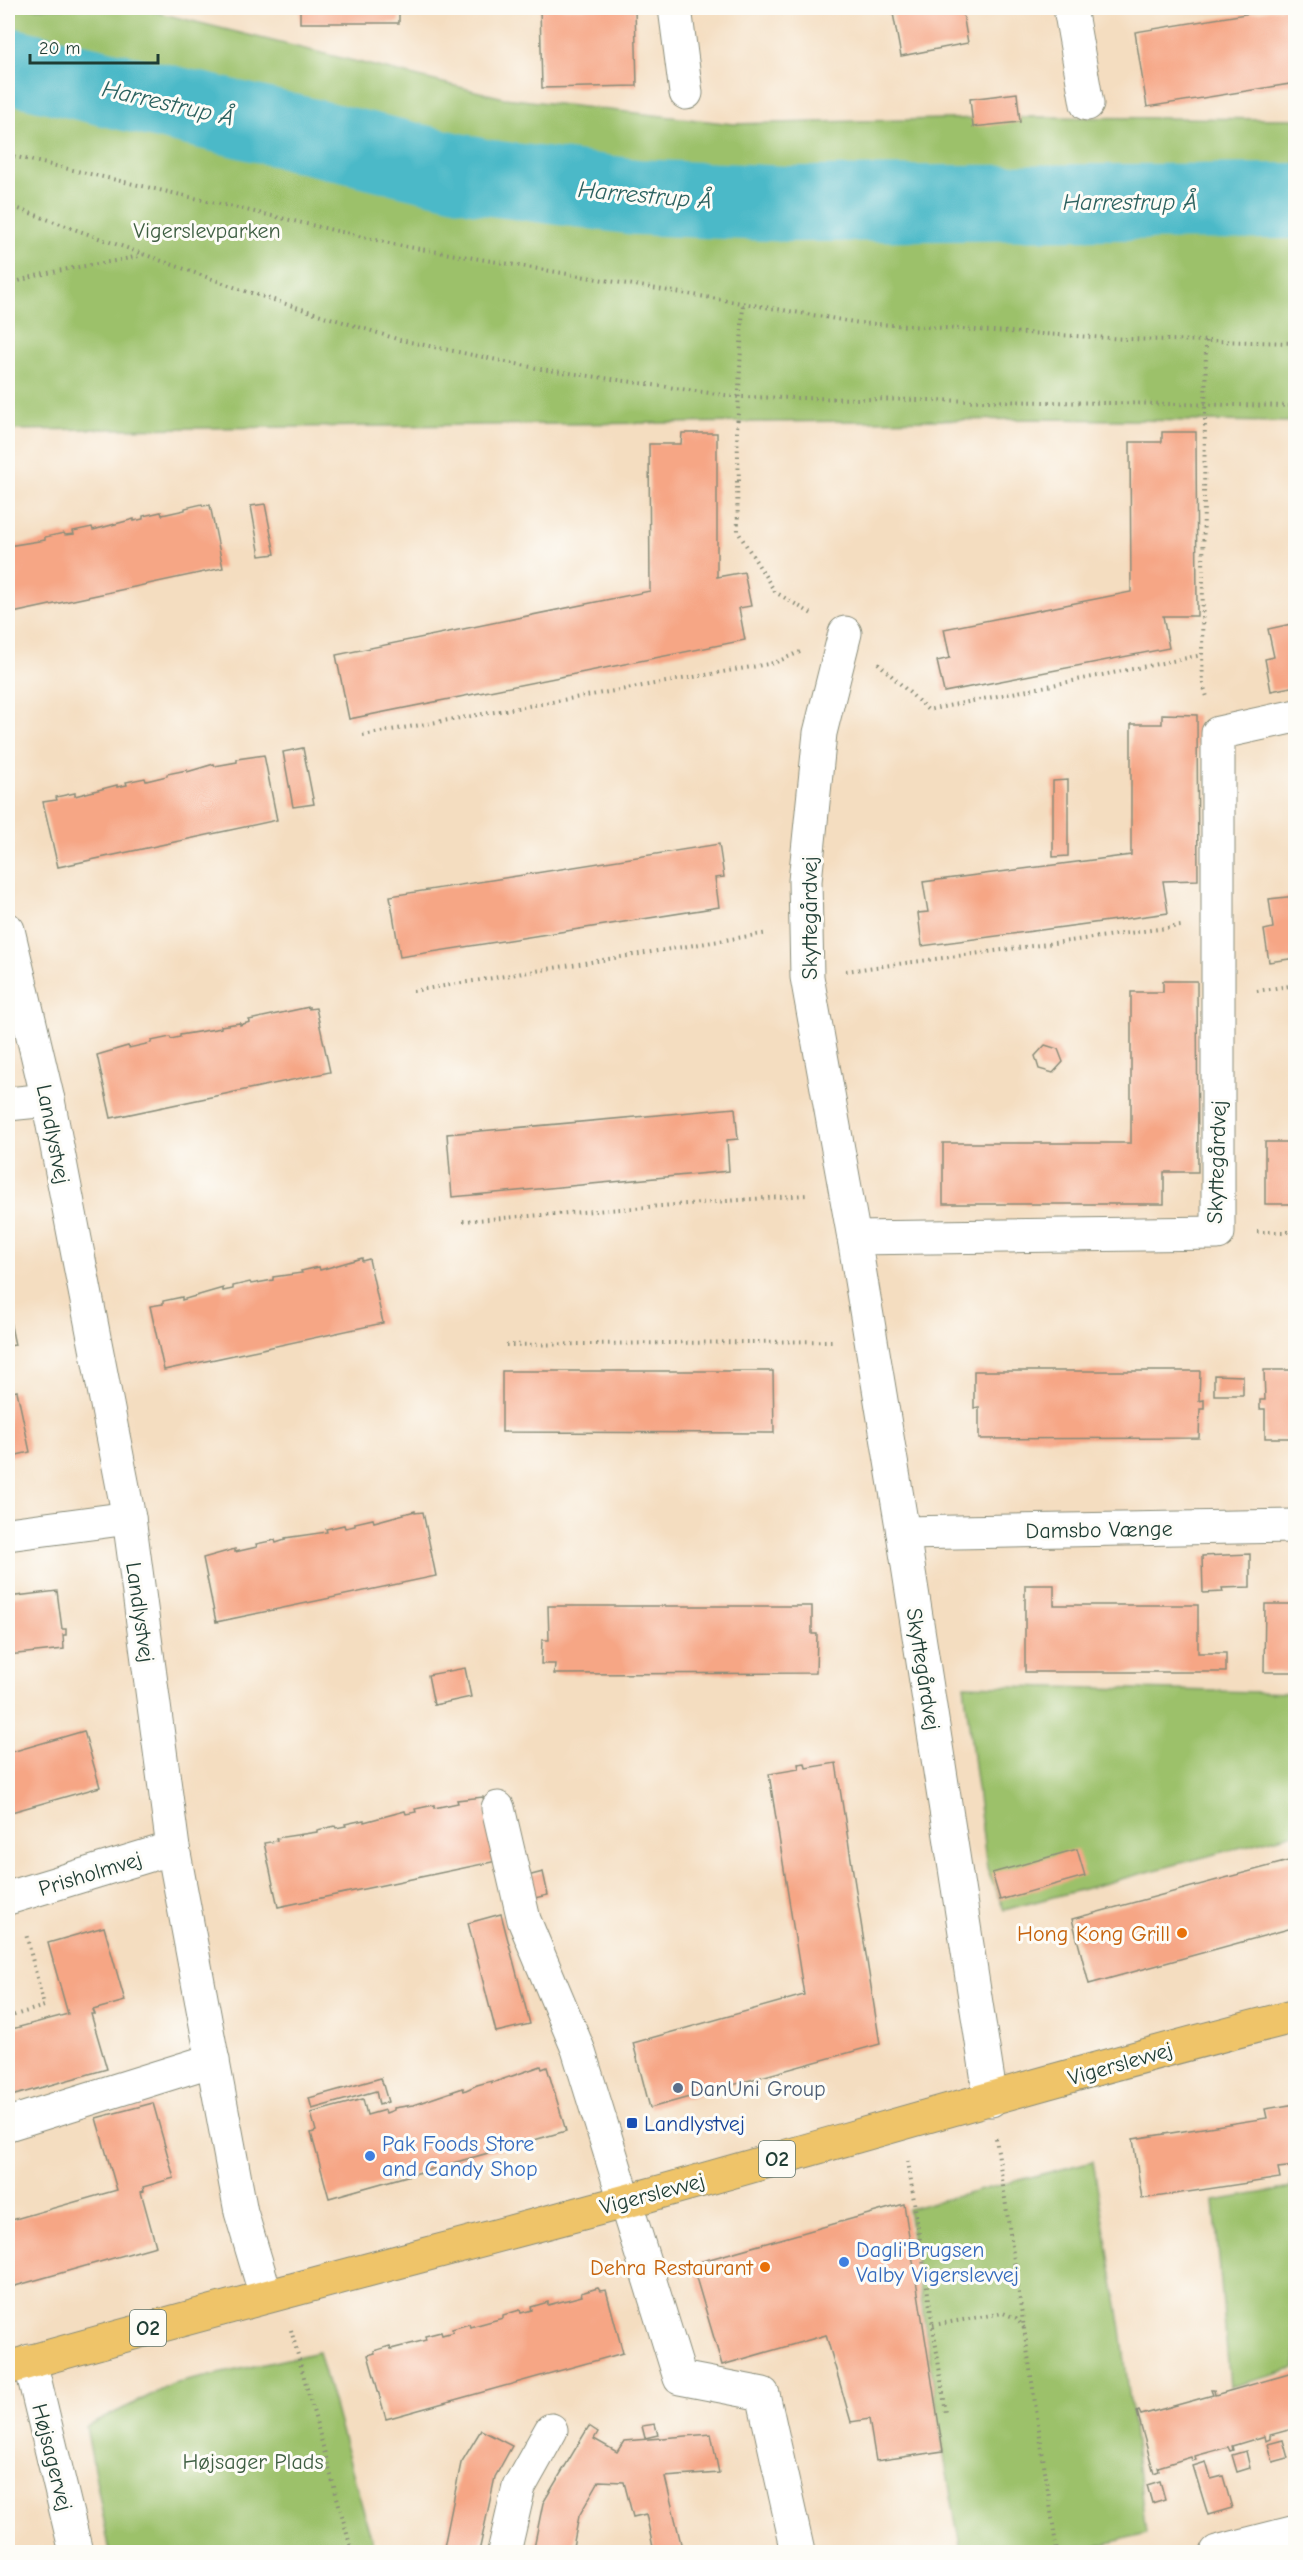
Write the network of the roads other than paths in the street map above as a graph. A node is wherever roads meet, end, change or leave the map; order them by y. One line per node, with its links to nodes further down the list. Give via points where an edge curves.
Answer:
1 (675, 8): 3 (street)
2 (1070, 8): 4 (street)
3 (686, 93)
4 (1087, 104)
5 (845, 633): 10 (street, Skyttegårdvej, via 820,733 804,928 807,976)
6 (1296, 716): 10 (street, Skyttegårdvej, via 1218,732 1218,1233)
7 (8, 930): 8 (street, Landlystvej)
8 (48, 1100): 9 (street); 11 (street, Landlystvej)
9 (8, 1104)
10 (854, 1238): 13 (street, Skyttegårdvej)
11 (129, 1518): 14 (street); 16 (street, Landlystvej)
12 (1296, 1526): 13 (street, Damsbo Vænge)
13 (903, 1533): 20 (street, Skyttegårdvej)
14 (8, 1534)
15 (498, 1808): 22 (street, via 524,1920 578,2049)
16 (173, 1848): 17 (street, Prisholmvej); 19 (street, Landlystvej)
17 (12, 1897)
18 (1296, 2016): 20 (main road, Vigerslevvej / O2)
19 (213, 2060): 21 (street); 23 (street, Landlystvej, via 241,2212)
20 (991, 2100): 22 (main road, Vigerslevvej / O2)
21 (8, 2124)
22 (624, 2201): 23 (main road, Vigerslevvej / O2); 29 (street, via 680,2378 763,2394)
23 (273, 2294): 24 (main road, Vigerslevvej / O2)
24 (19, 2364): 27 (street, Højsagervej)
25 (551, 2430): 28 (street, via 519,2487)
26 (1296, 2532): 30 (street)
27 (76, 2553)
28 (504, 2553)
29 (798, 2553)
30 (1217, 2553)

